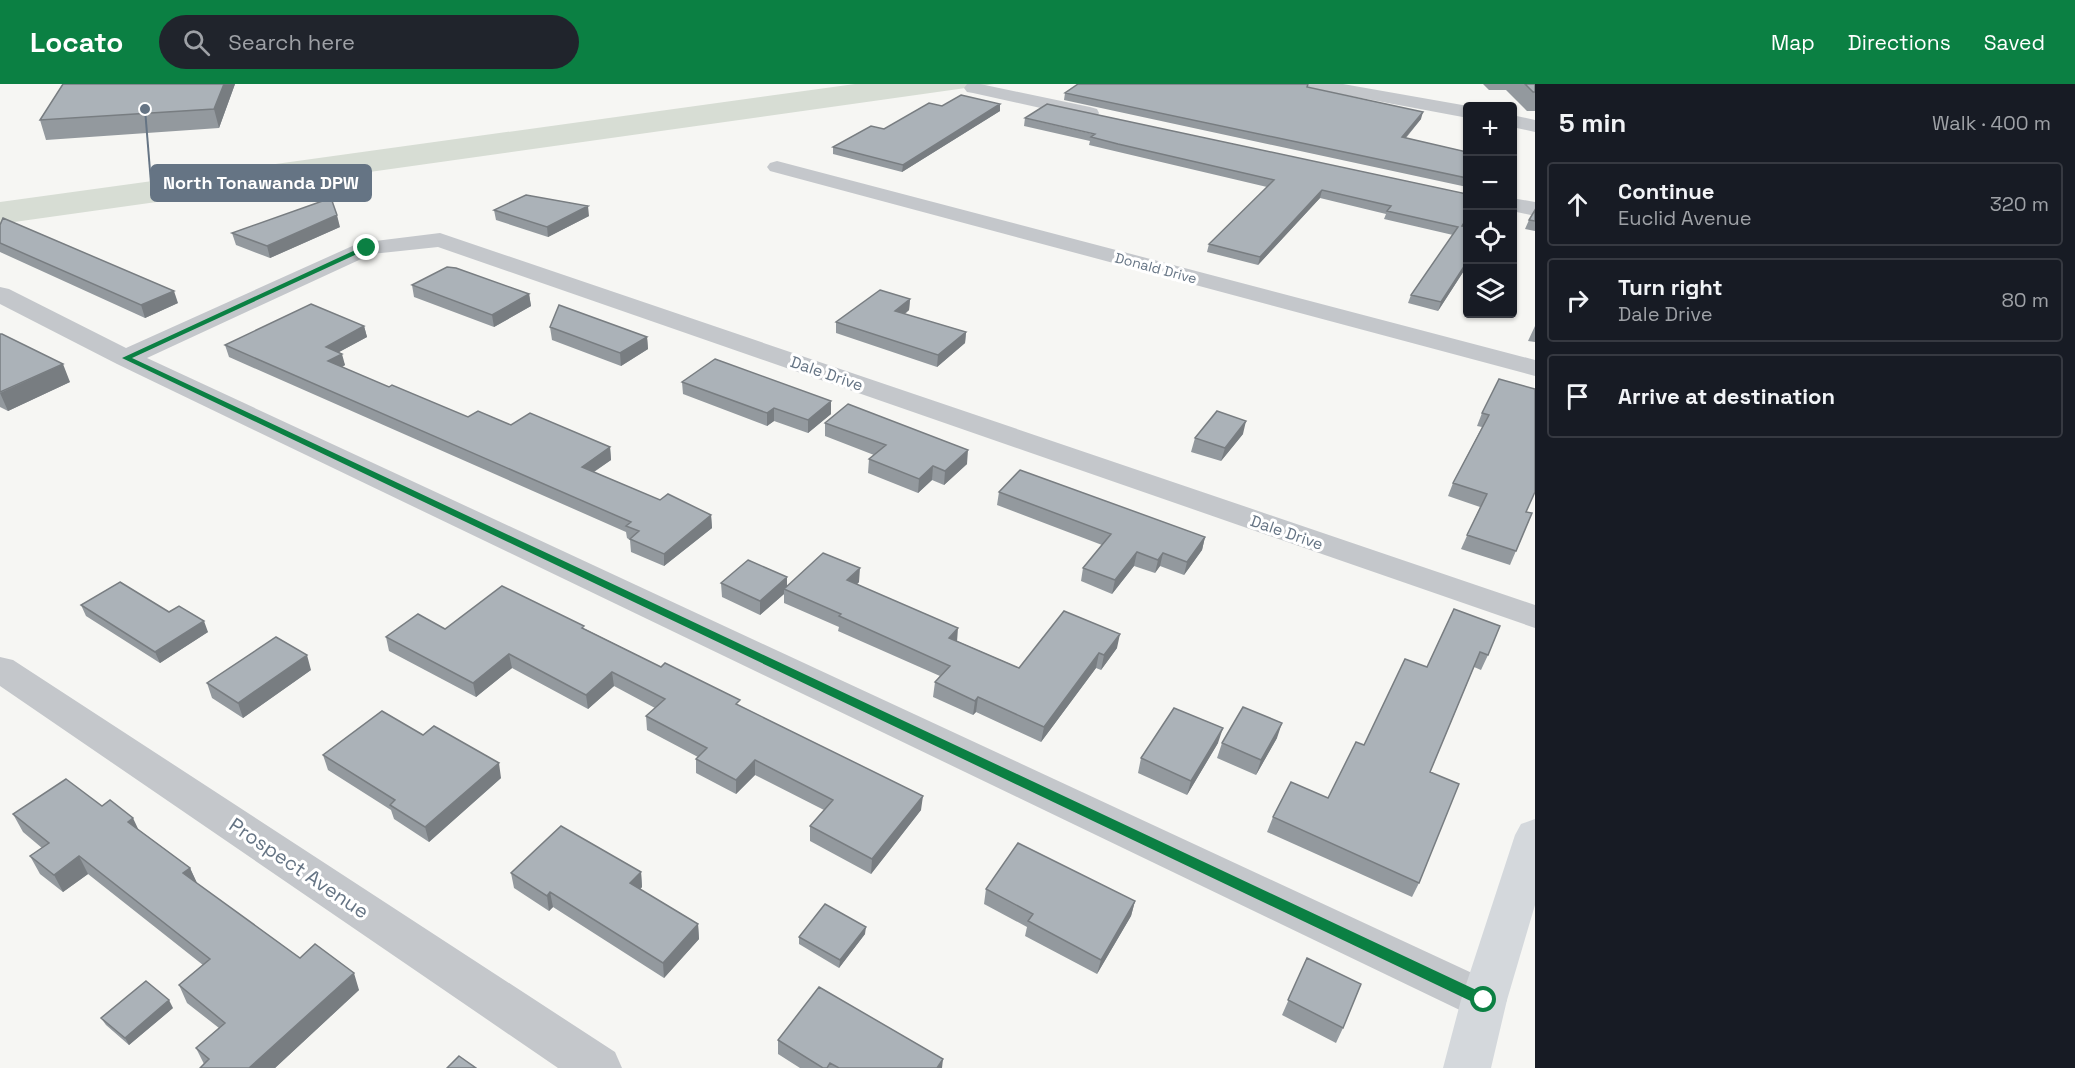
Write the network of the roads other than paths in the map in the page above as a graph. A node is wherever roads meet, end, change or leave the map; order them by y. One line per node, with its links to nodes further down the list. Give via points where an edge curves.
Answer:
1 (1313, 84): 4 (street)
2 (1433, 84): 4 (street)
3 (973, 88): 5 (street)
4 (1460, 111)
5 (1111, 118)
6 (1517, 122): 7 (street)
7 (1535, 126)
8 (777, 167): 13 (street, Donald Drive)
9 (1517, 205): 10 (street)
10 (1535, 209)
11 (0, 294): 12 (street)
12 (126, 358): 14 (street, Dale Drive, via 367,248 440,240); 17 (street)
13 (1535, 368)
14 (1535, 617)
15 (0, 669): 18 (street, Prospect Avenue)
16 (1535, 835): 17 (main road)
17 (1484, 1000): 19 (main road)
18 (598, 1068)
19 (1467, 1068)

